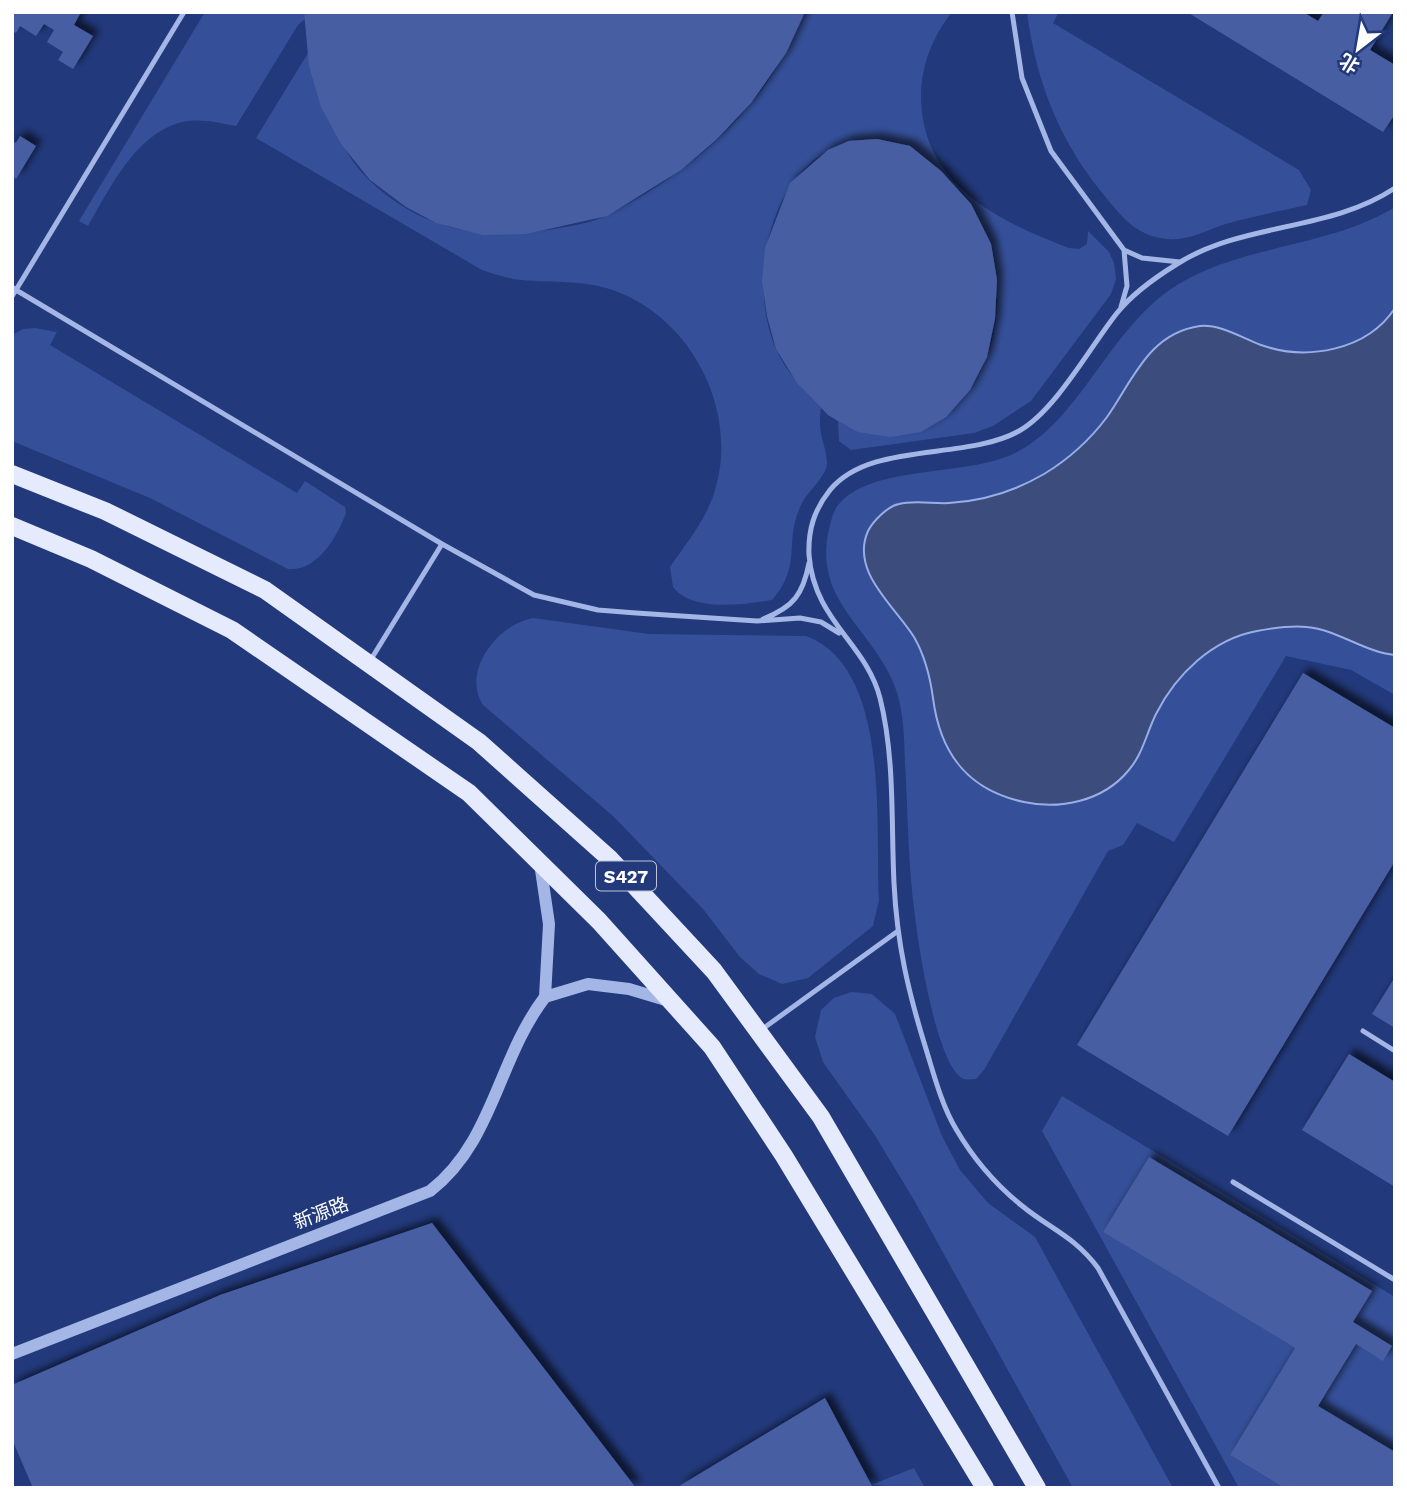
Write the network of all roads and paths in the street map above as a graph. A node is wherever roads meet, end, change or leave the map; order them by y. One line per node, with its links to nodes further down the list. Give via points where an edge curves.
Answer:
1 (184, 12): 6 (lane)
2 (1012, 12): 4 (lane, via 1022,78 1051,151)
3 (1395, 188): 5 (lane, via 1343,214 1223,243)
4 (1124, 250): 5 (lane, via 1142,258); 8 (lane, via 1127,286)
5 (1180, 262): 8 (lane)
6 (14, 288): 7 (lane); 11 (lane)
7 (12, 296)
8 (1120, 309): 12 (lane, via 1045,411 1020,431 991,442 860,468 833,486 808,533)
9 (12, 474): 15 (main road, S427, via 105,511 265,590)
10 (12, 526): 16 (main road, S427, via 91,559 232,630 469,793)
11 (442, 544): 13 (lane, via 534,595 558,602 598,610); 15 (lane)
12 (810, 560): 13 (lane, via 804,586 792,603); 14 (lane, via 815,590)
13 (757, 621): 14 (lane, via 800,618 821,622)
14 (842, 635): 17 (lane, via 878,691 885,720)
15 (370, 661): 21 (main road, S427, via 479,742 609,858 714,971)
16 (540, 863): 18 (street, via 549,924); 19 (main road, S427, via 599,920)
17 (898, 931): 21 (lane); 28 (lane, via 905,982 954,1126 989,1176 1023,1206 1081,1245 1098,1268)
18 (545, 997): 19 (street, via 588,984); 25 (street, 新源路, via 527,1020 478,1136 453,1173 430,1191)
19 (671, 1001): 26 (main road, S427, via 712,1047 783,1156)
20 (1363, 1031): 22 (lane)
21 (759, 1032): 27 (main road, S427, via 821,1117)
22 (1395, 1051)
23 (1233, 1182): 24 (lane)
24 (1395, 1280)
25 (12, 1354)
26 (985, 1488)
27 (1037, 1488)
28 (1219, 1488)

